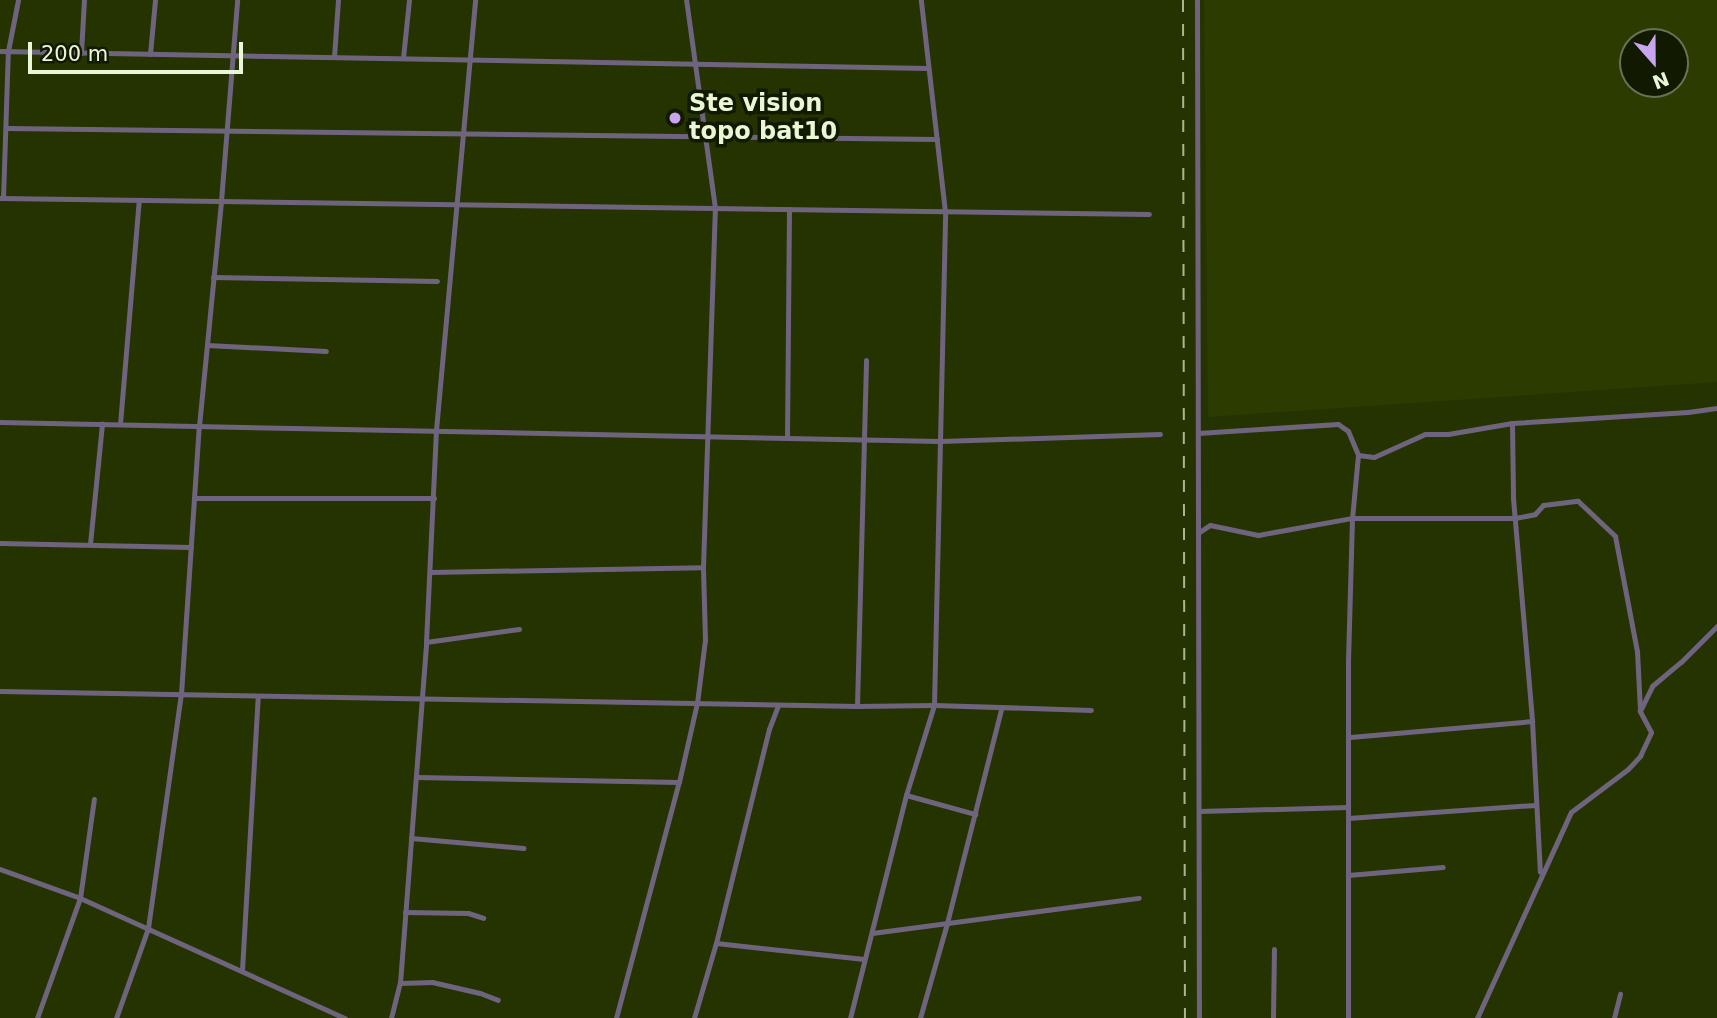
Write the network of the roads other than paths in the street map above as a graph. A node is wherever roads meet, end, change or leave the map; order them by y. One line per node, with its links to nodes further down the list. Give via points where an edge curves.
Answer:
1 (18, 0): 12 (street)
2 (84, 0): 13 (street)
3 (155, 0): 14 (street)
4 (237, 0): 15 (street)
5 (338, 0): 16 (street)
6 (409, 0): 17 (street)
7 (475, 0): 18 (street)
8 (686, 0): 19 (street)
9 (921, 0): 20 (street)
10 (1197, 0): 46 (street)
11 (0, 51): 12 (street)
12 (8, 51): 13 (street); 21 (street)
13 (81, 53): 14 (street)
14 (150, 54): 15 (street)
15 (231, 55): 16 (street); 22 (street)
16 (334, 57): 17 (street)
17 (403, 58): 18 (street)
18 (470, 59): 19 (street); 23 (street)
19 (694, 63): 20 (street); 24 (street)
20 (929, 68): 25 (street)
21 (6, 128): 22 (street); 26 (street)
22 (226, 131): 23 (street); 28 (street)
23 (464, 133): 24 (street); 29 (street)
24 (704, 136): 25 (street); 30 (street)
25 (937, 139): 32 (street)
26 (1, 198): 27 (street)
27 (139, 200): 28 (street); 43 (street)
28 (221, 201): 29 (street); 34 (street)
29 (457, 205): 30 (street); 45 (street)
30 (715, 208): 31 (street); 48 (street)
31 (789, 209): 32 (street); 49 (street)
32 (945, 212): 33 (street); 51 (street)
33 (1149, 214)
34 (213, 277): 35 (street); 36 (street)
35 (437, 281)
36 (207, 345): 37 (street); 44 (street)
37 (326, 351)
38 (866, 360): 50 (street)
39 (1717, 408): 41 (street)
40 (0, 422): 42 (street)
41 (1511, 423): 52 (street, via 1448,434 1425,433 1374,457); 56 (street)
42 (102, 424): 43 (street); 59 (street)
43 (120, 424): 44 (street)
44 (199, 426): 45 (street); 53 (street)
45 (436, 430): 48 (street); 54 (street)
46 (1198, 433): 52 (street, via 1338,424 1348,432); 57 (street)
47 (1160, 434): 51 (street)
48 (710, 436): 49 (street); 61 (street)
49 (787, 438): 50 (street)
50 (864, 439): 51 (street); 73 (street)
51 (940, 441): 72 (street)
52 (1358, 455): 55 (street)
53 (194, 498): 54 (street); 60 (street)
54 (434, 498): 62 (street)
55 (1352, 518): 56 (street); 57 (street, via 1258,535 1210,524); 78 (street)
56 (1515, 518): 76 (street, via 1535,514 1543,505 1578,501 1615,536 1631,616); 77 (street)
57 (1198, 533): 85 (street)
58 (0, 543): 59 (street)
59 (90, 544): 60 (street)
60 (191, 547): 67 (street)
61 (703, 568): 62 (street); 70 (street, via 705,640)
62 (430, 572): 65 (street)
63 (1717, 625): 76 (street, via 1652,686)
64 (519, 629): 65 (street)
65 (426, 642): 69 (street)
66 (0, 691): 67 (street)
67 (181, 694): 68 (street); 99 (street)
68 (258, 696): 69 (street); 104 (street)
69 (422, 699): 70 (street); 79 (street)
70 (697, 703): 71 (street); 80 (street)
71 (778, 705): 73 (street); 101 (street)
72 (934, 705): 73 (street); 74 (street); 81 (street)
73 (857, 706)
74 (1001, 709): 75 (street); 86 (street)
75 (1091, 710)
76 (1640, 711): 93 (street, via 1651,732 1647,747 1628,769 1571,812)
77 (1532, 721): 78 (street); 83 (street)
78 (1350, 737): 84 (street)
79 (416, 777): 80 (street); 88 (street)
80 (679, 782): 113 (street)
81 (906, 794): 86 (street); 100 (street)
82 (94, 799): 94 (street)
83 (1536, 805): 87 (street); 93 (street)
84 (1348, 807): 85 (street); 87 (street)
85 (1199, 811): 117 (street)
86 (975, 814): 98 (street)
87 (1348, 818): 92 (street)
88 (411, 838): 89 (street); 96 (street)
89 (524, 848)
90 (1443, 867): 92 (street)
91 (0, 869): 94 (street)
92 (1348, 875): 119 (street)
93 (1540, 875): 120 (street)
94 (80, 898): 99 (street); 109 (street)
95 (1139, 898): 98 (street)
96 (405, 912): 97 (street, via 468,913); 105 (street)
97 (483, 918)
98 (947, 923): 100 (street); 116 (street)
99 (148, 928): 104 (street); 108 (street)
100 (872, 933): 103 (street)
101 (716, 943): 103 (street); 114 (street)
102 (1274, 949): 118 (street)
103 (864, 959): 115 (street)
104 (242, 970): 111 (street)
105 (400, 983): 107 (street, via 432,982); 112 (street)
106 (1620, 994): 121 (street)
107 (498, 1000)
108 (117, 1016): 110 (street)
109 (37, 1018)
110 (124, 1018)
111 (345, 1018)
112 (391, 1018)
113 (616, 1018)
114 (694, 1018)
115 (849, 1018)
116 (920, 1018)
117 (1199, 1018)
118 (1273, 1018)
119 (1348, 1018)
120 (1477, 1018)
121 (1614, 1018)

